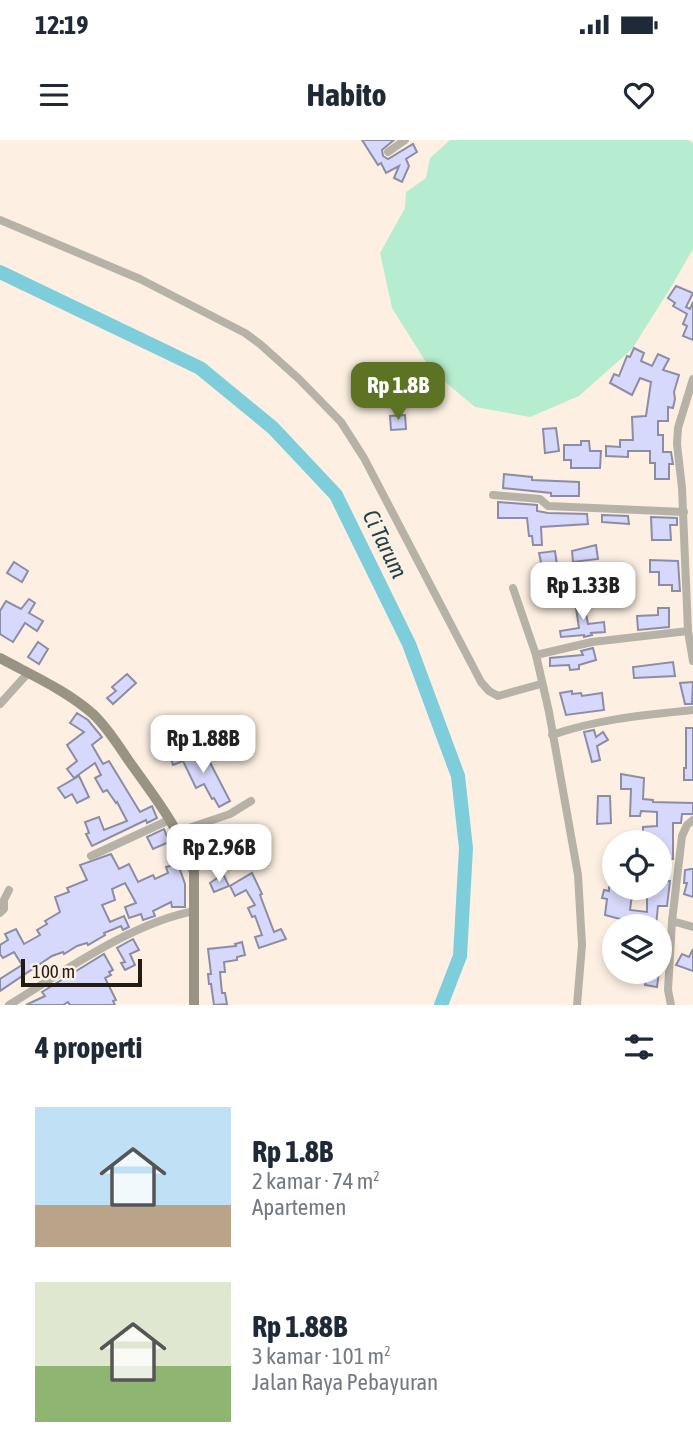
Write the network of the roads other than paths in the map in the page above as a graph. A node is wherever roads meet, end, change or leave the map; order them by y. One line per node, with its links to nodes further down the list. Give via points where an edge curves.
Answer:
1 (405, 140): 2 (street)
2 (388, 152)
3 (0, 220): 15 (street, via 139,279 260,344 341,422 481,682 498,696)
4 (693, 379): 5 (street, via 678,428)
5 (683, 494): 6 (street); 8 (street)
6 (693, 494)
7 (493, 495): 8 (street, via 540,499 548,506)
8 (684, 512): 10 (street)
9 (513, 588): 11 (street)
10 (688, 631): 11 (street, via 592,642); 13 (street)
11 (536, 655): 15 (street)
12 (0, 658): 14 (main road)
13 (693, 661)
14 (28, 673): 16 (street); 20 (main road, via 102,723)
15 (541, 684): 18 (street)
16 (0, 704)
17 (693, 710): 18 (street, via 621,718)
18 (552, 735): 32 (street, via 580,892)
19 (251, 801): 22 (street, via 230,814)
20 (169, 820): 22 (main road); 23 (street)
21 (693, 820): 27 (street, via 682,835)
22 (177, 832): 25 (main road, via 194,872)
23 (91, 856)
24 (9, 890): 26 (street)
25 (195, 911): 30 (street, via 148,926); 31 (main road)
26 (0, 912)
27 (672, 921): 28 (street)
28 (693, 927)
29 (668, 984): 33 (street)
30 (9, 1005)
31 (194, 1005)
32 (578, 1005)
33 (671, 1005)

